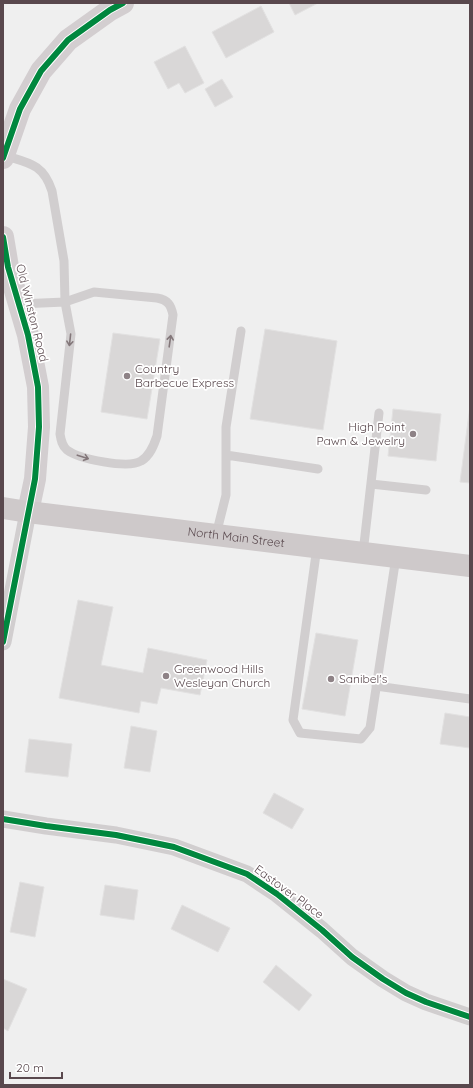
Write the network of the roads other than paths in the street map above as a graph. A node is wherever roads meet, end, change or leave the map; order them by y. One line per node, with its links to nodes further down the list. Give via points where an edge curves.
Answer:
1 (123, 3): 2 (street, via 68,40 41,71 20,109)
2 (3, 155): 3 (street); 5 (lane, via 32,164 48,179 64,261)
3 (3, 158)
4 (3, 238): 6 (street, Old Winston Road)
5 (65, 302): 5 (lane, one-way to 5, via 71,334 60,434 62,444 67,450 83,458 134,465 148,455 157,436 173,315 171,305 157,298 94,292); 6 (lane)
6 (19, 304): 14 (street, Old Winston Road, via 38,387 35,479)
7 (241, 331): 9 (lane, via 226,428)
8 (379, 413): 11 (lane)
9 (226, 455): 10 (lane); 15 (lane, via 226,495)
10 (318, 469)
11 (371, 484): 12 (lane); 17 (lane)
12 (426, 490)
13 (3, 508): 14 (main road, North Main Street)
14 (28, 512): 15 (main road, North Main Street); 20 (street)
15 (216, 535): 16 (main road, North Main Street)
16 (317, 547): 17 (main road, North Main Street); 21 (lane, via 293,720 300,733 361,739 370,728)
17 (363, 553): 18 (main road, North Main Street)
18 (396, 557): 19 (main road, North Main Street); 21 (lane)
19 (470, 566)
20 (3, 642)
21 (376, 686): 22 (lane)
22 (470, 699)
23 (3, 819): 24 (street, Eastover Place, via 116,835 174,847 247,874 277,894 352,957 383,979 426,1002)
24 (470, 1017)

